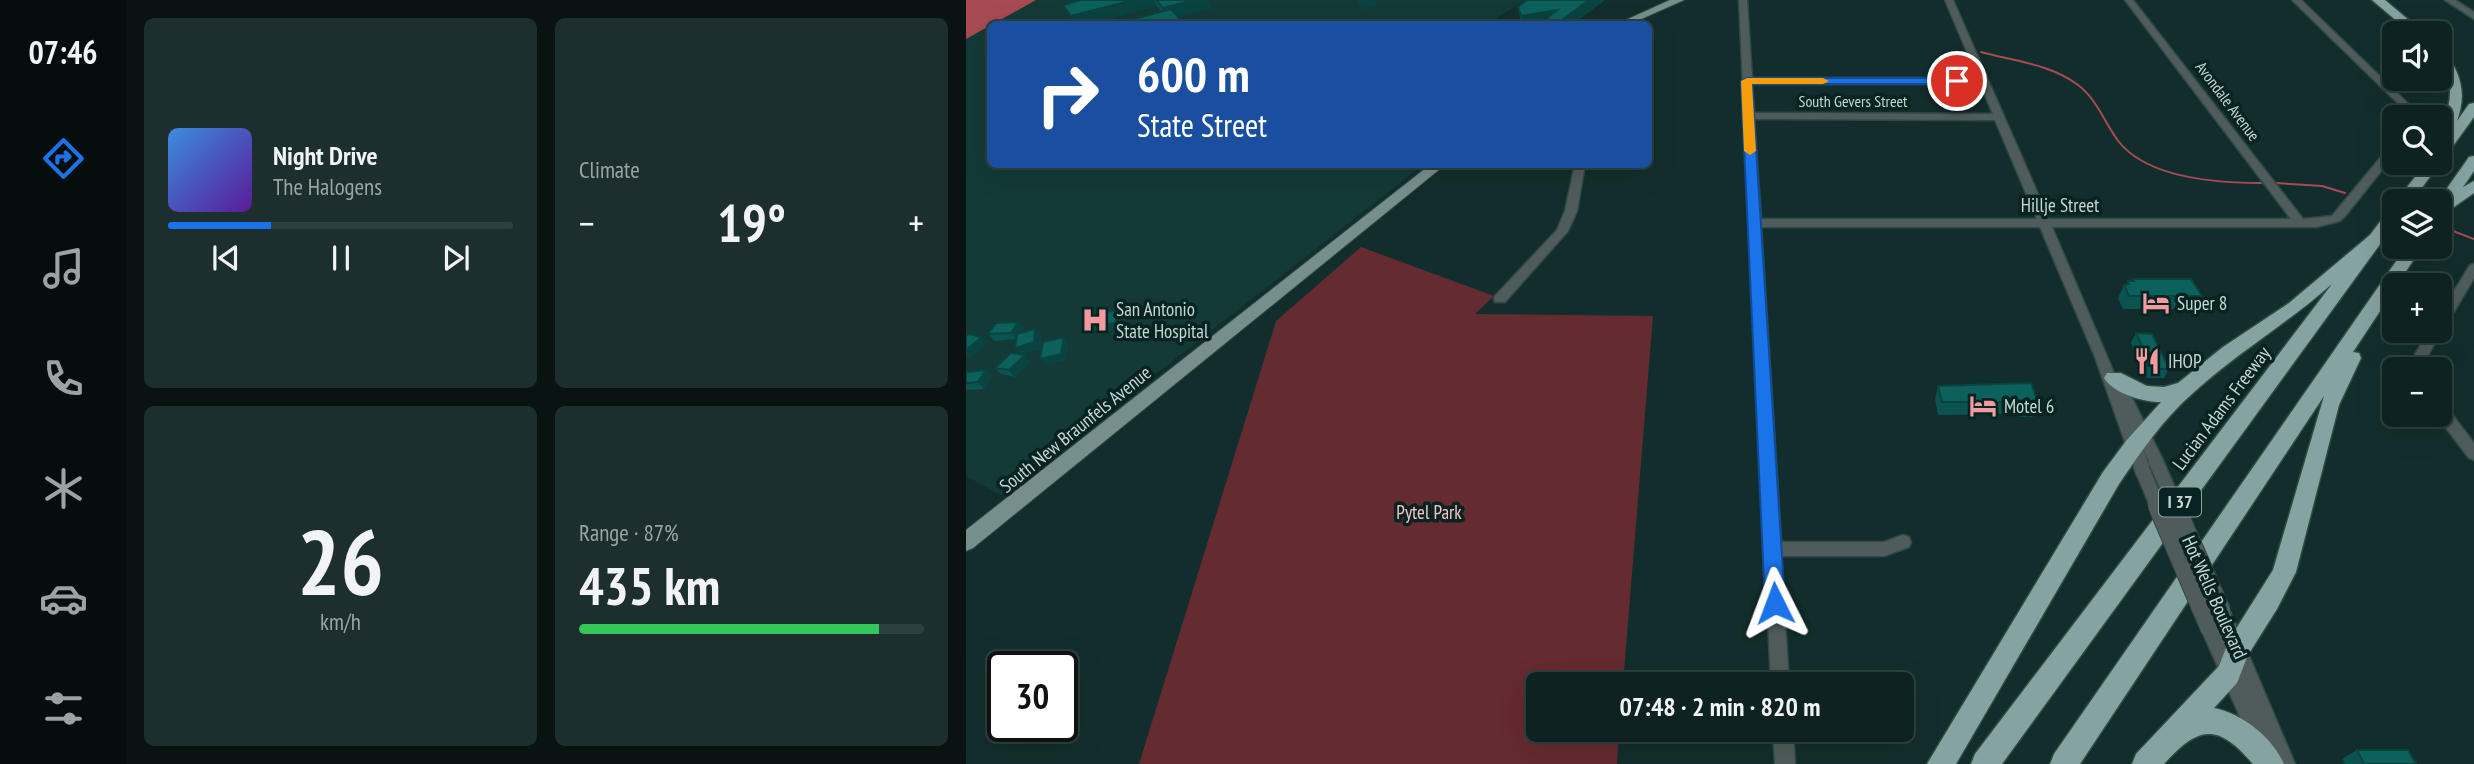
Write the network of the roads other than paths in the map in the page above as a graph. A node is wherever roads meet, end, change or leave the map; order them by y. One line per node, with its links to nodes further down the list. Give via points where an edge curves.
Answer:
1 (1679, 0): 9 (main road)
2 (1743, 0): 12 (street)
3 (1949, 0): 13 (street, Hot Wells Boulevard)
4 (2129, 0): 28 (street, Avondale Avenue)
5 (2296, 0): 14 (street)
6 (2378, 0): 10 (highway)
7 (2449, 0): 8 (street)
8 (2474, 16)
9 (1629, 21)
10 (2403, 21)
11 (2452, 69): 16 (highway, via 2458,86)
12 (1747, 81): 13 (street); 17 (street)
13 (1983, 81): 18 (street, Hot Wells Boulevard)
14 (2405, 105)
15 (2474, 107): 19 (highway)
16 (2452, 110)
17 (1749, 116): 18 (street, South Gevers Street); 29 (street)
18 (2000, 117): 27 (street, Hot Wells Boulevard)
19 (2452, 137)
20 (2474, 160): 25 (highway)
21 (2382, 162): 28 (street, Hillje Street, via 2336,219)
22 (1435, 168): 44 (main road, South New Braunfels Avenue)
23 (1579, 168): 34 (street, via 1562,231)
24 (2474, 186): 26 (highway)
25 (2452, 192)
26 (2452, 202)
27 (2046, 222): 28 (street, Hillje Street); 29 (street, Hillje Street); 37 (street, Hot Wells Boulevard)
28 (2299, 222)
29 (1754, 223): 46 (street)
30 (2382, 230): 31 (highway, Lucian Adams Freeway / I 37)
31 (2375, 239): 39 (highway, via 2295,307); 54 (highway, Lucian Adams Freeway / I 37)
32 (2474, 268): 36 (street)
33 (2382, 296): 55 (highway, I 37)
34 (1500, 299)
35 (2382, 300): 47 (highway, via 2329,405 2284,572)
36 (2452, 304)
37 (2102, 357): 38 (street, Hot Wells Boulevard); 41 (street, Hot Wells Boulevard)
38 (2114, 378): 39 (highway, via 2151,395 2164,396); 41 (street, Hot Wells Boulevard)
39 (2184, 388): 41 (highway)
40 (2452, 425): 42 (street)
41 (2139, 440): 43 (street, Hot Wells Boulevard); 53 (highway, via 2110,478)
42 (2474, 454)
43 (2151, 469): 47 (street, Hot Wells Boulevard, bridge); 49 (street, Hot Wells Boulevard, bridge)
44 (966, 542)
45 (1903, 542): 46 (street, via 1884,549)
46 (1772, 550): 48 (street)
47 (2238, 648): 49 (highway); 58 (street, Hot Wells Boulevard)
48 (1779, 672)
49 (2228, 674): 50 (highway); 57 (street, Hot Wells Boulevard)
50 (2170, 736): 56 (highway); 57 (highway, via 2201,721 2220,722 2238,731)
51 (1784, 742): 52 (street)
52 (1785, 764)
53 (1941, 764)
54 (1985, 764)
55 (2064, 764)
56 (2146, 764)
57 (2271, 764)
58 (2286, 764)

